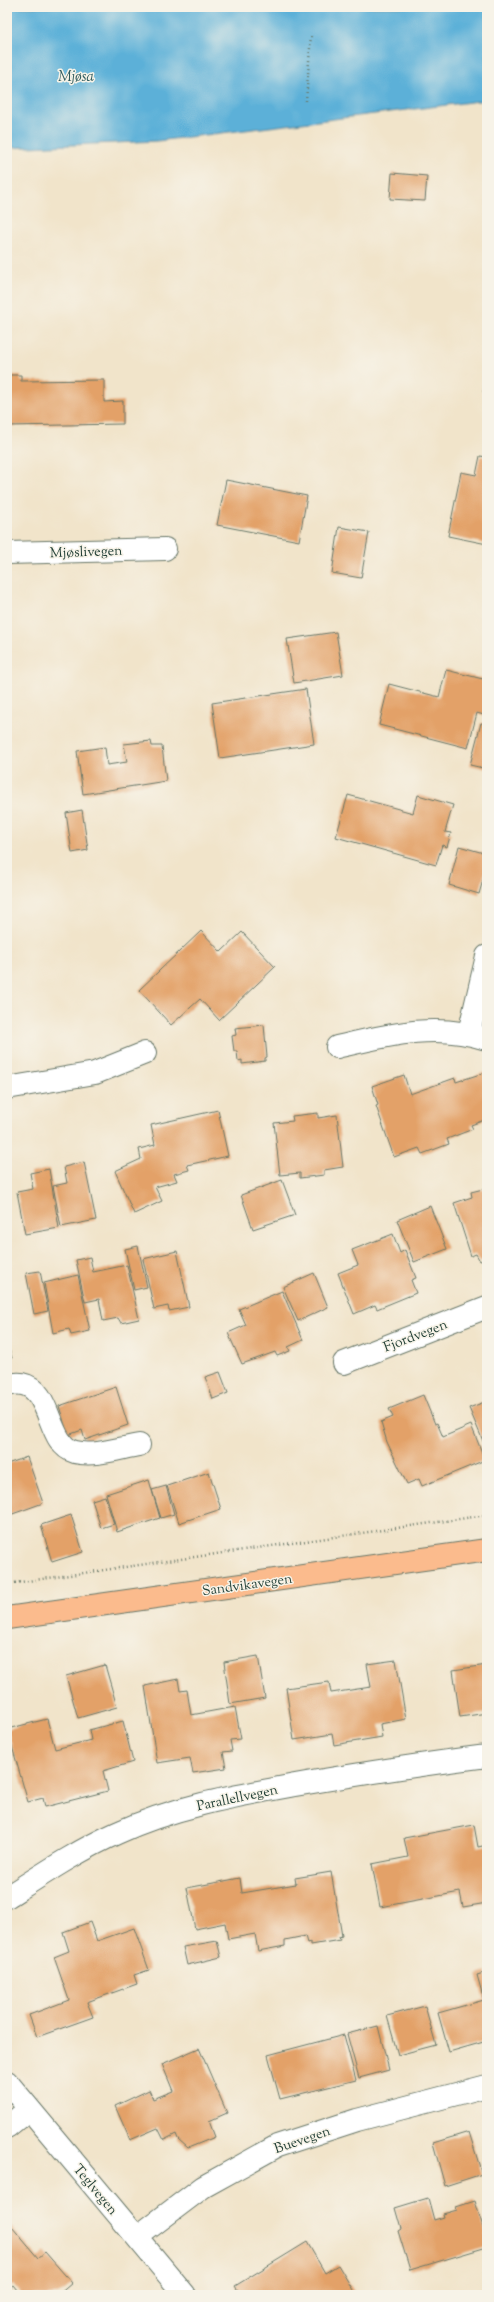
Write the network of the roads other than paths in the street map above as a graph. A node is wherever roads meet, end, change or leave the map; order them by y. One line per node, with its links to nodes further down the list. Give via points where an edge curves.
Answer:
1 (165, 549): 2 (street, Mjøslivegen)
2 (7, 553)
3 (487, 956): 4 (street)
4 (478, 1036): 5 (street, via 446,1029 420,1031 381,1036)
5 (337, 1047)
6 (145, 1053): 7 (street, via 95,1074)
7 (7, 1088)
8 (487, 1307): 9 (street, Fjordvegen)
9 (344, 1363)
10 (7, 1385): 11 (street, via 22,1384 35,1391 67,1449 77,1453)
11 (139, 1445)
12 (487, 1550): 13 (main road, Sandvikavegen)
13 (7, 1618)
14 (487, 1756): 15 (street, Parallellvegen, via 229,1797 170,1813 117,1833 56,1866)
15 (7, 1897)
16 (7, 2082): 18 (street, Teglvegen)
17 (487, 2086): 20 (street, Buevegen, via 357,2120 277,2146 203,2187)
18 (28, 2110): 19 (street); 20 (street, Teglvegen)
19 (7, 2127)
20 (137, 2236): 21 (street, Teglvegen)
21 (185, 2295)

